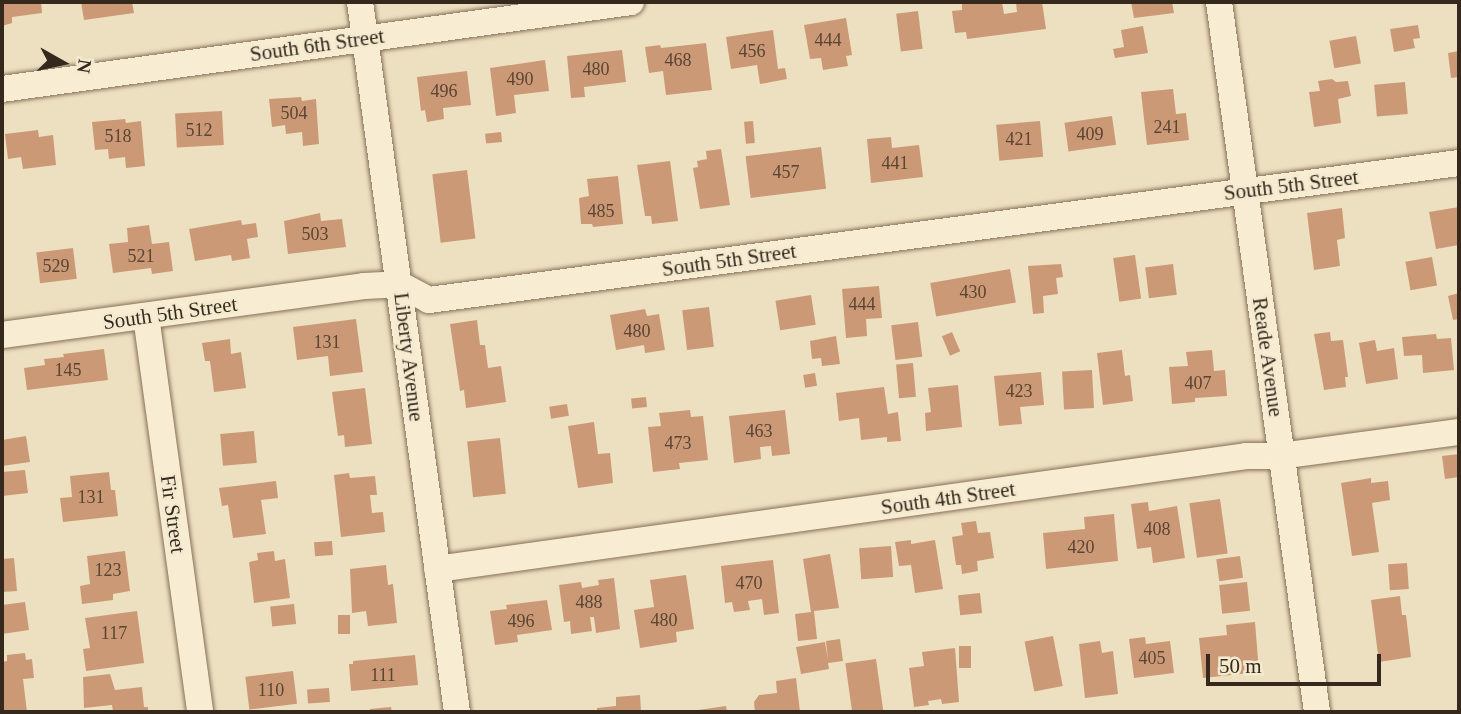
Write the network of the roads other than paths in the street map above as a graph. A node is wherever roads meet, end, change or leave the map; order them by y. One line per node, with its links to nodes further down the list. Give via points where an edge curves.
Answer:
1 (360, 2): 4 (street, Liberty Avenue)
2 (631, 2): 4 (street, South 6th Street)
3 (1219, 2): 7 (street, Reade Avenue)
4 (365, 38): 5 (street, South 6th Street); 8 (street, Liberty Avenue)
5 (2, 89)
6 (1459, 163): 7 (street, South 5th Street)
7 (1245, 191): 8 (street, South 5th Street, via 429,300); 12 (street, Reade Avenue)
8 (400, 284): 9 (street, South 5th Street); 13 (street, Liberty Avenue)
9 (146, 316): 10 (street, South 5th Street); 14 (street, Fir Street)
10 (2, 335)
11 (1459, 432): 12 (street, South 4th Street)
12 (1282, 456): 13 (street, South 4th Street, via 1232,458); 16 (street, Reade Avenue)
13 (437, 569): 15 (street, Liberty Avenue)
14 (200, 712)
15 (457, 712)
16 (1317, 712)

